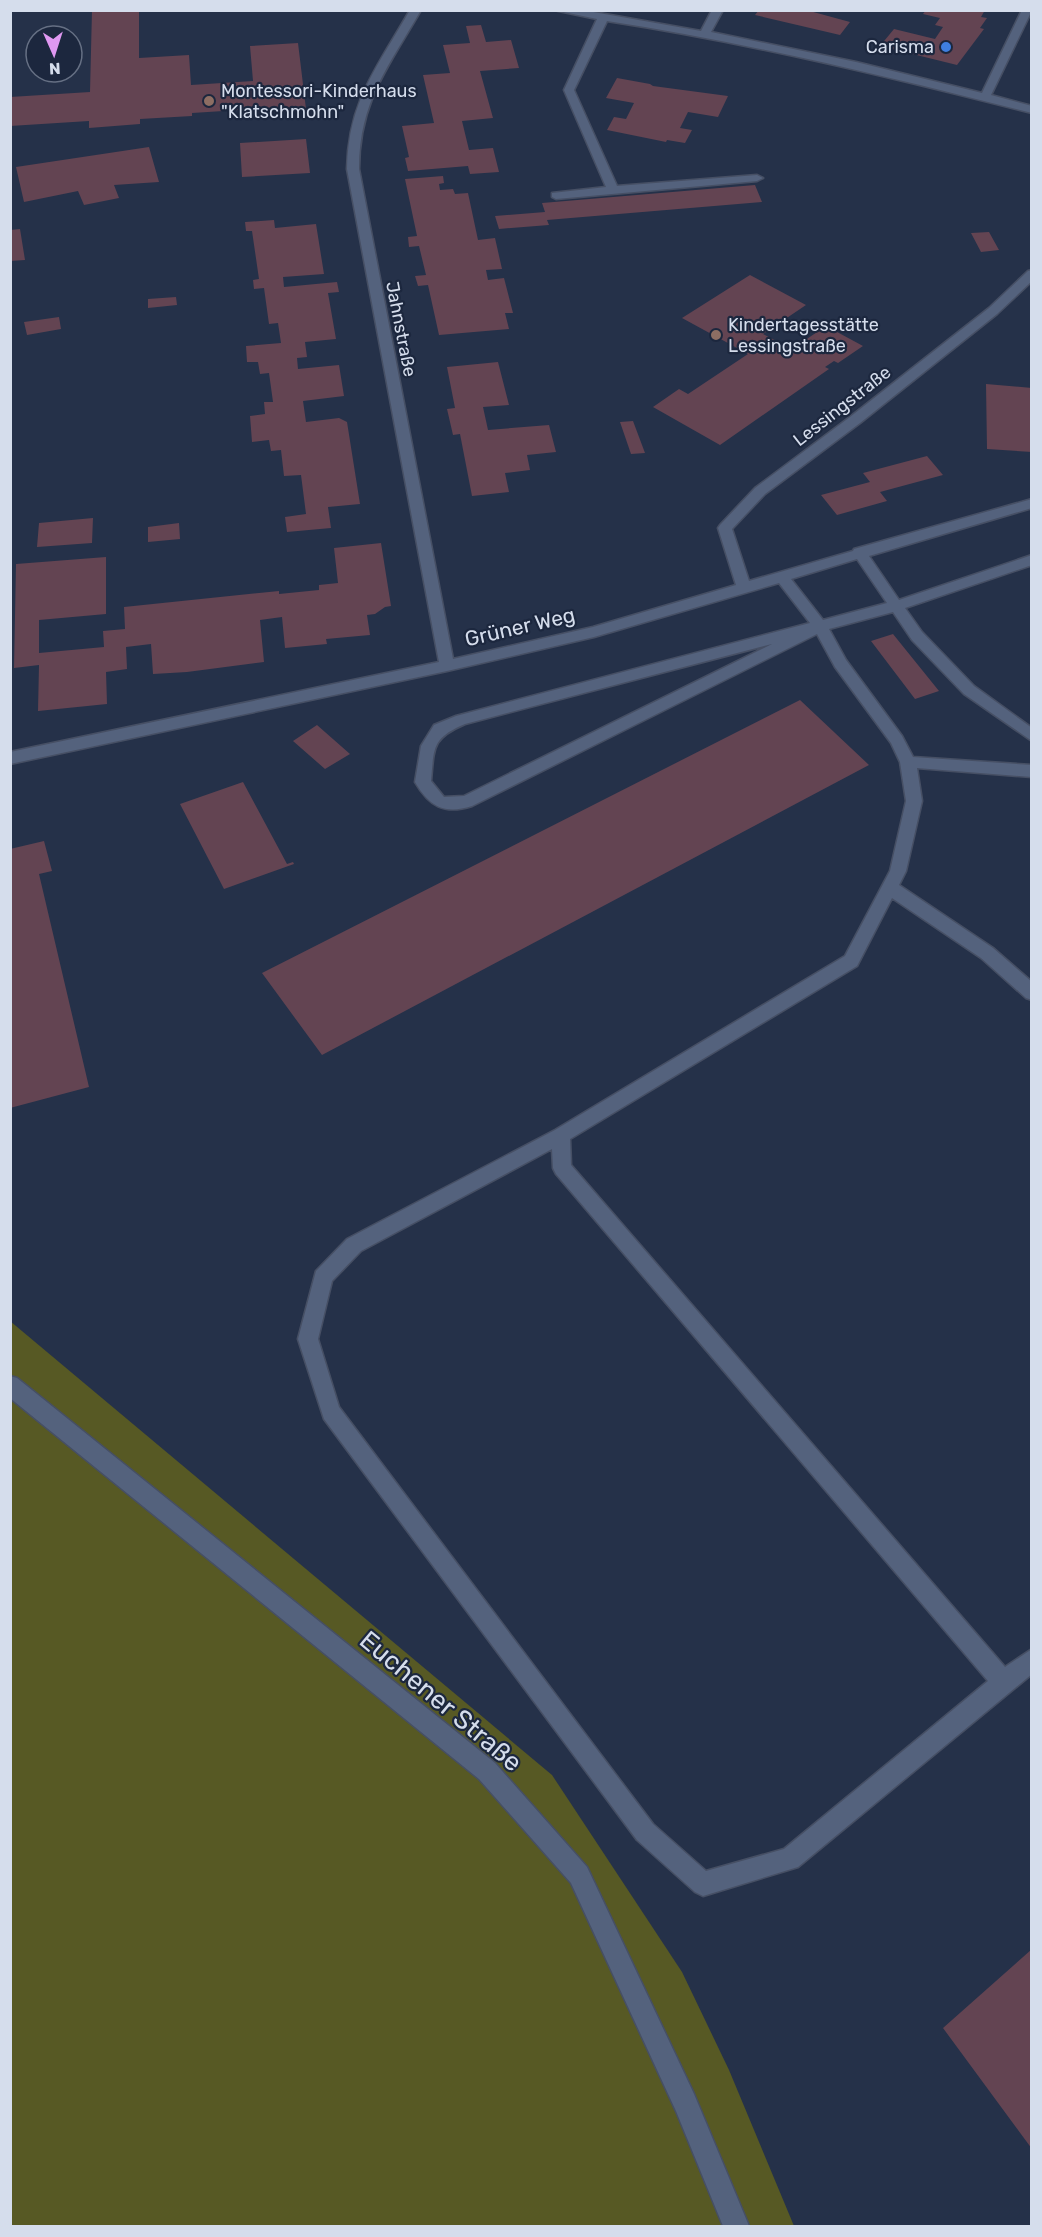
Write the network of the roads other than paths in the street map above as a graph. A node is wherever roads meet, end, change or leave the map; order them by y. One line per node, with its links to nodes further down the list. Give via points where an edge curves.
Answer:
1 (416, 10): 20 (street, Jahnstraße, via 366,98 357,123 353,169)
2 (559, 10): 5 (street)
3 (718, 10): 6 (street)
4 (1027, 10): 7 (street)
5 (603, 17): 6 (street); 10 (street, via 569,90)
6 (705, 33): 7 (street)
7 (985, 97): 8 (street)
8 (1032, 110)
9 (757, 178): 10 (street)
10 (613, 190): 11 (street)
11 (556, 195)
12 (1032, 274): 17 (street, Lessingstraße, via 983,318 760,491 725,528)
13 (1032, 503): 14 (street, Grüner Weg)
14 (859, 552): 16 (street, Grüner Weg); 18 (street)
15 (1032, 560): 18 (street)
16 (782, 577): 17 (street, Grüner Weg); 19 (street)
17 (744, 588): 20 (street, Grüner Weg, via 594,632)
18 (896, 606): 19 (street); 21 (street, via 917,636 969,690)
19 (820, 626): 19 (street, via 461,720 439,729 426,750 423,782 440,803 466,802); 23 (street, via 840,663 897,740)
20 (447, 666): 22 (street, Grüner Weg)
21 (1032, 735)
22 (10, 758)
23 (908, 762): 24 (street); 25 (street, via 914,801 898,871)
24 (1032, 771)
25 (889, 887): 26 (street, via 987,953); 27 (street, via 851,961)
26 (1032, 993)
27 (561, 1135): 30 (street, via 562,1168); 30 (street, via 354,1245 323,1276 308,1339 331,1412 645,1832 703,1884 790,1859)
28 (10, 1386): 31 (street, Euchener Straße, via 487,1771 579,1875 685,2103)
29 (1032, 1660): 30 (street)
30 (1003, 1682)
31 (736, 2226)

